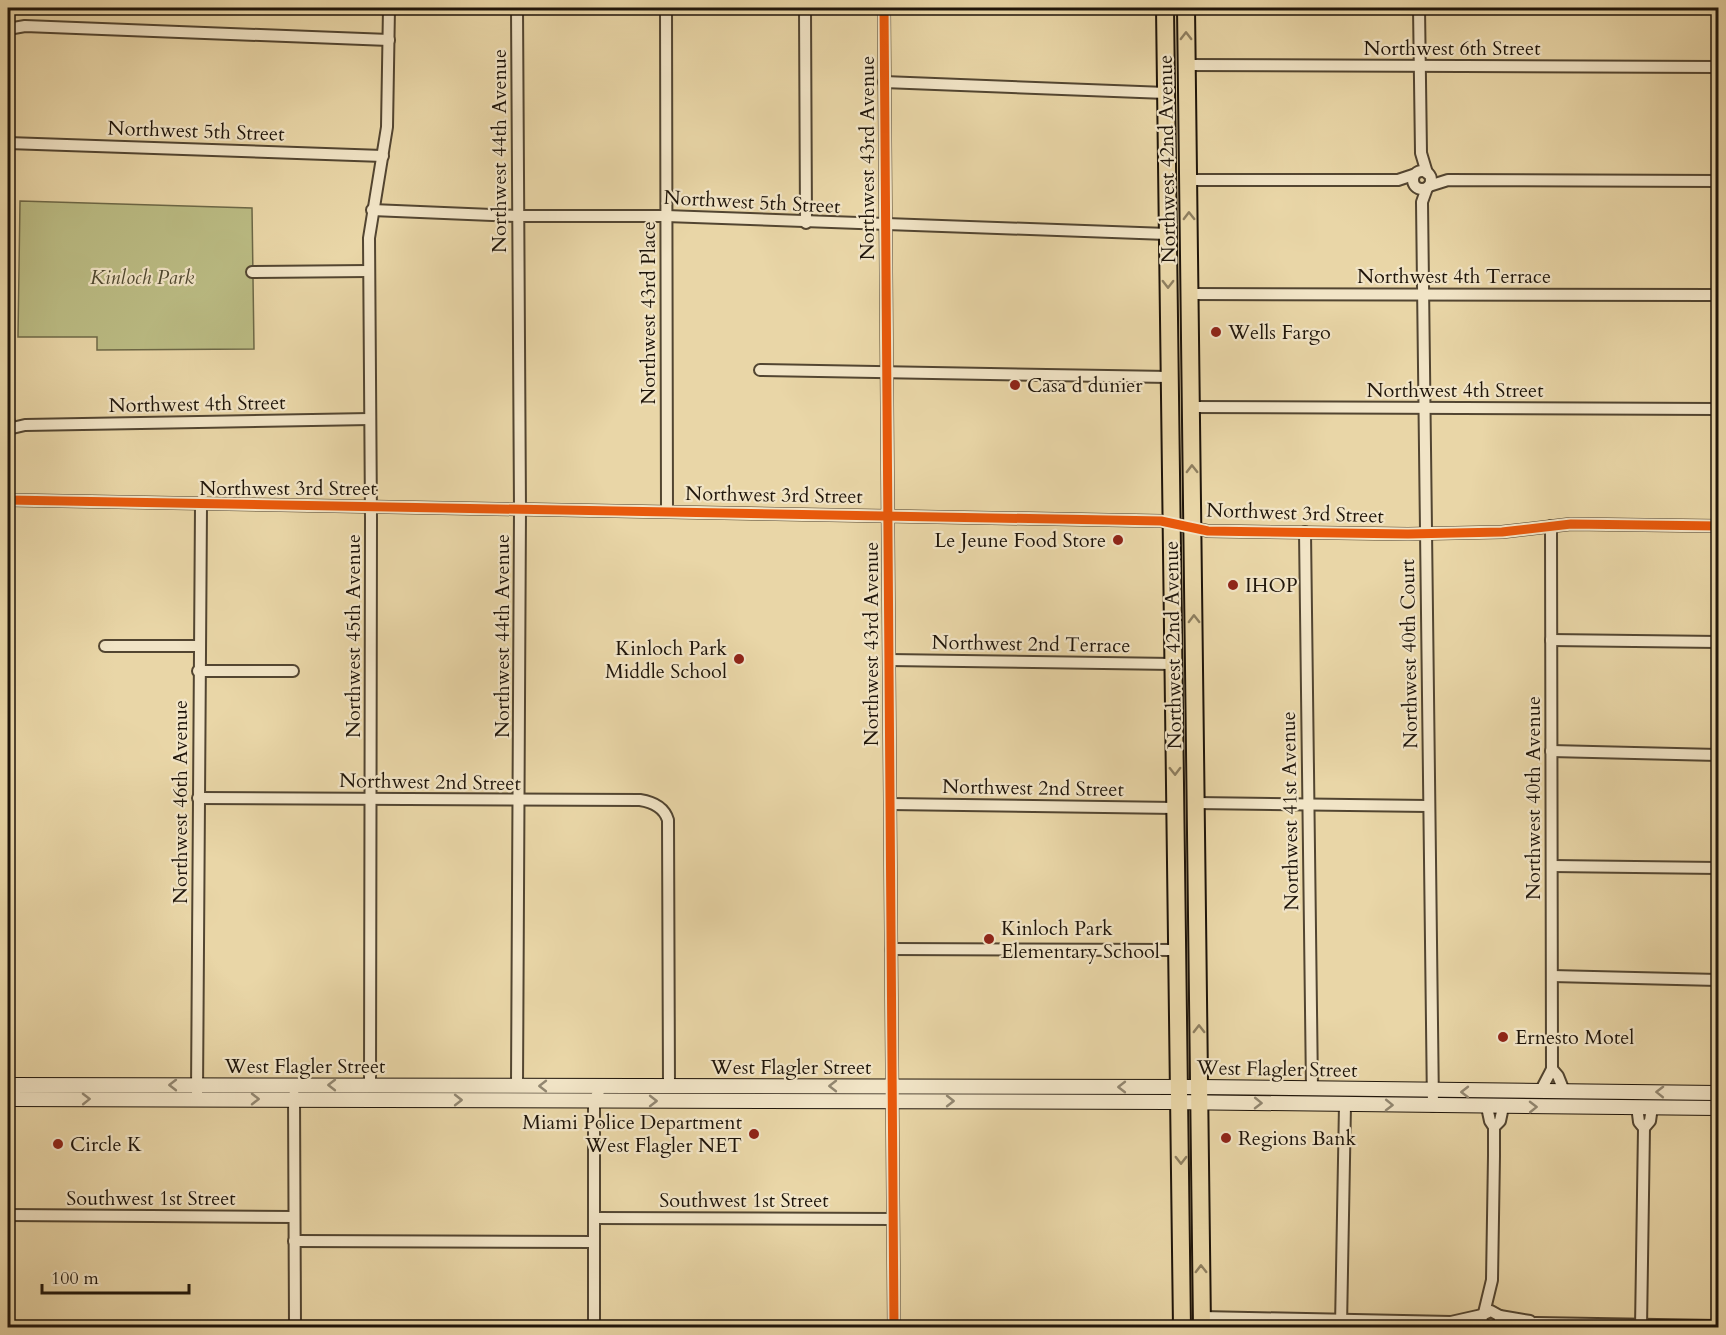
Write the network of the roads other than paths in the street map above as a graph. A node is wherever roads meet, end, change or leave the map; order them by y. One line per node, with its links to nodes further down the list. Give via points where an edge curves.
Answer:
1 (389, 8): 10 (street, Northwest 45th Avenue)
2 (517, 8): 23 (street, Northwest 44th Avenue)
3 (666, 8): 24 (street, Northwest 43rd Place)
4 (805, 8): 25 (street)
5 (884, 8): 14 (street, Northwest 43rd Avenue)
6 (1165, 8): 15 (main road, Northwest 42nd Avenue)
7 (1186, 8): 11 (main road, Northwest 42nd Avenue, one-way to 7)
8 (1419, 8): 12 (street, Northwest 40th Court)
9 (8, 28): 10 (street)
10 (389, 40): 18 (street, Northwest 45th Avenue)
11 (1186, 65): 12 (street, Northwest 6th Street); 19 (main road, Northwest 42nd Avenue)
12 (1420, 66): 13 (street, Northwest 6th Street); 20 (street, Northwest 40th Court)
13 (1719, 67)
14 (884, 82): 15 (street); 26 (street, Northwest 43rd Avenue)
15 (1166, 93): 16 (main road, Northwest 42nd Avenue)
16 (1166, 142): 19 (main road, via 1176,167); 27 (main road, Northwest 42nd Avenue)
17 (8, 143): 18 (street, Northwest 5th Street)
18 (383, 156): 22 (street, Northwest 45th Avenue)
19 (1188, 180): 20 (street); 30 (main road, Northwest 42nd Avenue, one-way to 19)
20 (1421, 180): 21 (street); 32 (street, Northwest 40th Court)
21 (1719, 181)
22 (372, 210): 23 (street, Northwest 5th Street); 28 (street, Northwest 45th Avenue)
23 (517, 216): 24 (street, Northwest 5th Street); 47 (street, Northwest 44th Avenue)
24 (666, 216): 25 (street, Northwest 5th Street); 48 (street, Northwest 43rd Place)
25 (807, 223): 26 (street, Northwest 5th Street)
26 (885, 226): 27 (street, Northwest 5th Street); 35 (street, Northwest 43rd Avenue)
27 (1167, 234): 30 (main road, via 1181,247); 36 (main road, Northwest 42nd Avenue, one-way to 36)
28 (369, 271): 29 (street); 40 (street, Northwest 45th Avenue)
29 (252, 272)
30 (1189, 274): 31 (main road, Northwest 42nd Avenue)
31 (1190, 294): 32 (street, Northwest 4th Terrace); 37 (main road, Northwest 42nd Avenue)
32 (1423, 294): 33 (street, Northwest 4th Terrace); 38 (street, Northwest 40th Court)
33 (1719, 295)
34 (760, 370): 35 (street)
35 (887, 371): 36 (street); 49 (street, Northwest 43rd Avenue)
36 (1169, 377): 50 (main road, Northwest 42nd Avenue)
37 (1191, 407): 38 (street, Northwest 4th Street); 53 (main road, Northwest 42nd Avenue, one-way to 37)
38 (1425, 408): 39 (street, Northwest 4th Street); 55 (street, Northwest 40th Court)
39 (1719, 409)
40 (370, 419): 42 (street, Northwest 4th Street); 46 (street, Northwest 45th Avenue)
41 (8, 420): 42 (street, Northwest 4th Street); 43 (street)
42 (25, 425): 43 (street, Northwest 4th Street)
43 (8, 430)
44 (8, 500): 45 (street, Northwest 3rd Street)
45 (201, 506): 46 (street, Northwest 3rd Street); 59 (street, Northwest 46th Avenue)
46 (371, 506): 47 (street, Northwest 3rd Street); 67 (street, Northwest 45th Avenue)
47 (520, 509): 48 (street, Northwest 3rd Street); 68 (street, Northwest 44th Avenue)
48 (667, 511): 49 (street, Northwest 3rd Street)
49 (888, 516): 50 (street, Northwest 3rd Street); 60 (street, Northwest 43rd Avenue)
50 (1172, 523): 53 (street, Northwest 3rd Street); 61 (main road, Northwest 42nd Avenue)
51 (1551, 526): 52 (street, Northwest 3rd Street); 55 (street, Northwest 3rd Street); 56 (street, Northwest 40th Avenue)
52 (1719, 526)
53 (1193, 528): 54 (street, Northwest 3rd Street); 69 (main road, Northwest 42nd Avenue, one-way to 53)
54 (1305, 532): 55 (street, Northwest 3rd Street); 71 (street, Northwest 41st Avenue)
55 (1426, 533): 72 (street, Northwest 40th Court)
56 (1551, 640): 57 (street); 64 (street, Northwest 40th Avenue)
57 (1719, 642)
58 (105, 646): 59 (street)
59 (199, 646): 62 (street, Northwest 46th Avenue)
60 (889, 660): 61 (street, Northwest 2nd Terrace); 70 (street, Northwest 43rd Avenue)
61 (1173, 664): 73 (main road, Northwest 42nd Avenue, one-way to 73)
62 (198, 670): 63 (street); 66 (street, Northwest 46th Avenue)
63 (293, 671)
64 (1551, 751): 65 (street); 75 (street, Northwest 40th Avenue)
65 (1719, 755)
66 (198, 798): 67 (street, Northwest 2nd Street); 90 (street, Northwest 46th Avenue)
67 (371, 799): 68 (street, Northwest 2nd Street); 83 (street, Northwest 45th Avenue)
68 (519, 801): 84 (street, Northwest 44th Avenue); 86 (street, Northwest 2nd Street, via 640,800 661,808 668,820)
69 (1196, 803): 71 (street); 74 (main road, Northwest 42nd Avenue)
70 (890, 804): 73 (street, Northwest 2nd Street); 77 (street, Northwest 43rd Avenue)
71 (1308, 805): 72 (street); 88 (street, Northwest 41st Avenue)
72 (1428, 806): 97 (street, Northwest 40th Court)
73 (1175, 808): 74 (main road, via 1188,819); 78 (main road, Northwest 42nd Avenue)
74 (1197, 838): 95 (main road, Northwest 42nd Avenue, one-way to 74)
75 (1552, 866): 76 (street); 79 (street, Northwest 40th Avenue)
76 (1719, 868)
77 (891, 949): 78 (street); 87 (street, Northwest 43rd Avenue)
78 (1177, 950): 94 (main road, Northwest 42nd Avenue)
79 (1552, 976): 80 (street); 81 (street, Northwest 40th Avenue)
80 (1719, 980)
81 (1552, 1070): 89 (street, Northwest 40th Avenue); 91 (street, Northwest 40th Avenue)
82 (8, 1085): 90 (main road, West Flagler Street, one-way to 82)
83 (370, 1085): 84 (main road, West Flagler Street); 92 (main road, West Flagler Street, one-way to 92)
84 (517, 1086): 85 (main road, West Flagler Street, one-way to 84); 98 (main road)
85 (602, 1086): 86 (main road, West Flagler Street); 99 (street)
86 (669, 1086): 87 (main road, West Flagler Street, one-way to 86)
87 (891, 1086): 94 (main road, West Flagler Street, one-way to 87); 100 (street, Northwest 43rd Avenue)
88 (1312, 1089): 95 (main road, West Flagler Street); 97 (main road, West Flagler Street)
89 (1564, 1091): 91 (main road, West Flagler Street); 93 (main road, West Flagler Street, one-way to 89)
90 (197, 1092): 92 (main road, West Flagler Street); 96 (main road, West Flagler Street, one-way to 90)
91 (1540, 1092): 97 (main road, West Flagler Street, one-way to 97)
92 (294, 1093): 98 (main road, West Flagler Street, one-way to 98); 110 (street)
93 (1719, 1093)
94 (1180, 1095): 95 (main road, West Flagler Street); 100 (main road, West Flagler Street, one-way to 94); 119 (main road, Northwest 42nd Avenue, one-way to 119, via 1181,1281)
95 (1199, 1095): 101 (main road, West Flagler Street, one-way to 101); 119 (main road, Northwest 42nd Avenue, one-way to 95)
96 (8, 1099)
97 (1433, 1099): 101 (main road, West Flagler Street, one-way to 97); 103 (main road, West Flagler Street)
98 (495, 1100): 99 (main road, West Flagler Street)
99 (594, 1100): 100 (main road, West Flagler Street, one-way to 100); 111 (street)
100 (892, 1101): 112 (street, Northwest 43rd Avenue)
101 (1345, 1105): 122 (street)
102 (1637, 1106): 104 (main road, West Flagler Street, one-way to 102); 105 (main road, West Flagler Street); 108 (street)
103 (1487, 1107): 104 (main road, West Flagler Street); 107 (street)
104 (1503, 1107): 107 (street, via 1500,1121)
105 (1652, 1107): 106 (main road, West Flagler Street); 108 (street, via 1650,1121)
106 (1719, 1108)
107 (1494, 1127): 115 (street)
108 (1644, 1128): 123 (street)
109 (8, 1215): 110 (street, Southwest 1st Street)
110 (294, 1217): 113 (street)
111 (594, 1218): 112 (street, Southwest 1st Street); 114 (street)
112 (893, 1219): 128 (street, Northwest 43rd Avenue)
113 (294, 1241): 114 (street); 126 (street)
114 (594, 1242): 127 (street)
115 (1492, 1280): 116 (street); 117 (street)
116 (1483, 1314): 117 (street); 118 (street); 129 (street)
117 (1499, 1314): 120 (street); 130 (street)
118 (1451, 1322): 122 (street); 129 (street)
119 (1192, 1323): 122 (street)
120 (1536, 1323): 123 (street); 131 (street)
121 (8, 1324): 125 (street)
122 (1341, 1324)
123 (1641, 1326): 124 (street)
124 (1719, 1326)
125 (18, 1328)
126 (295, 1328)
127 (594, 1328)
128 (894, 1328)
129 (1481, 1328)
130 (1500, 1328)
131 (1506, 1328)

